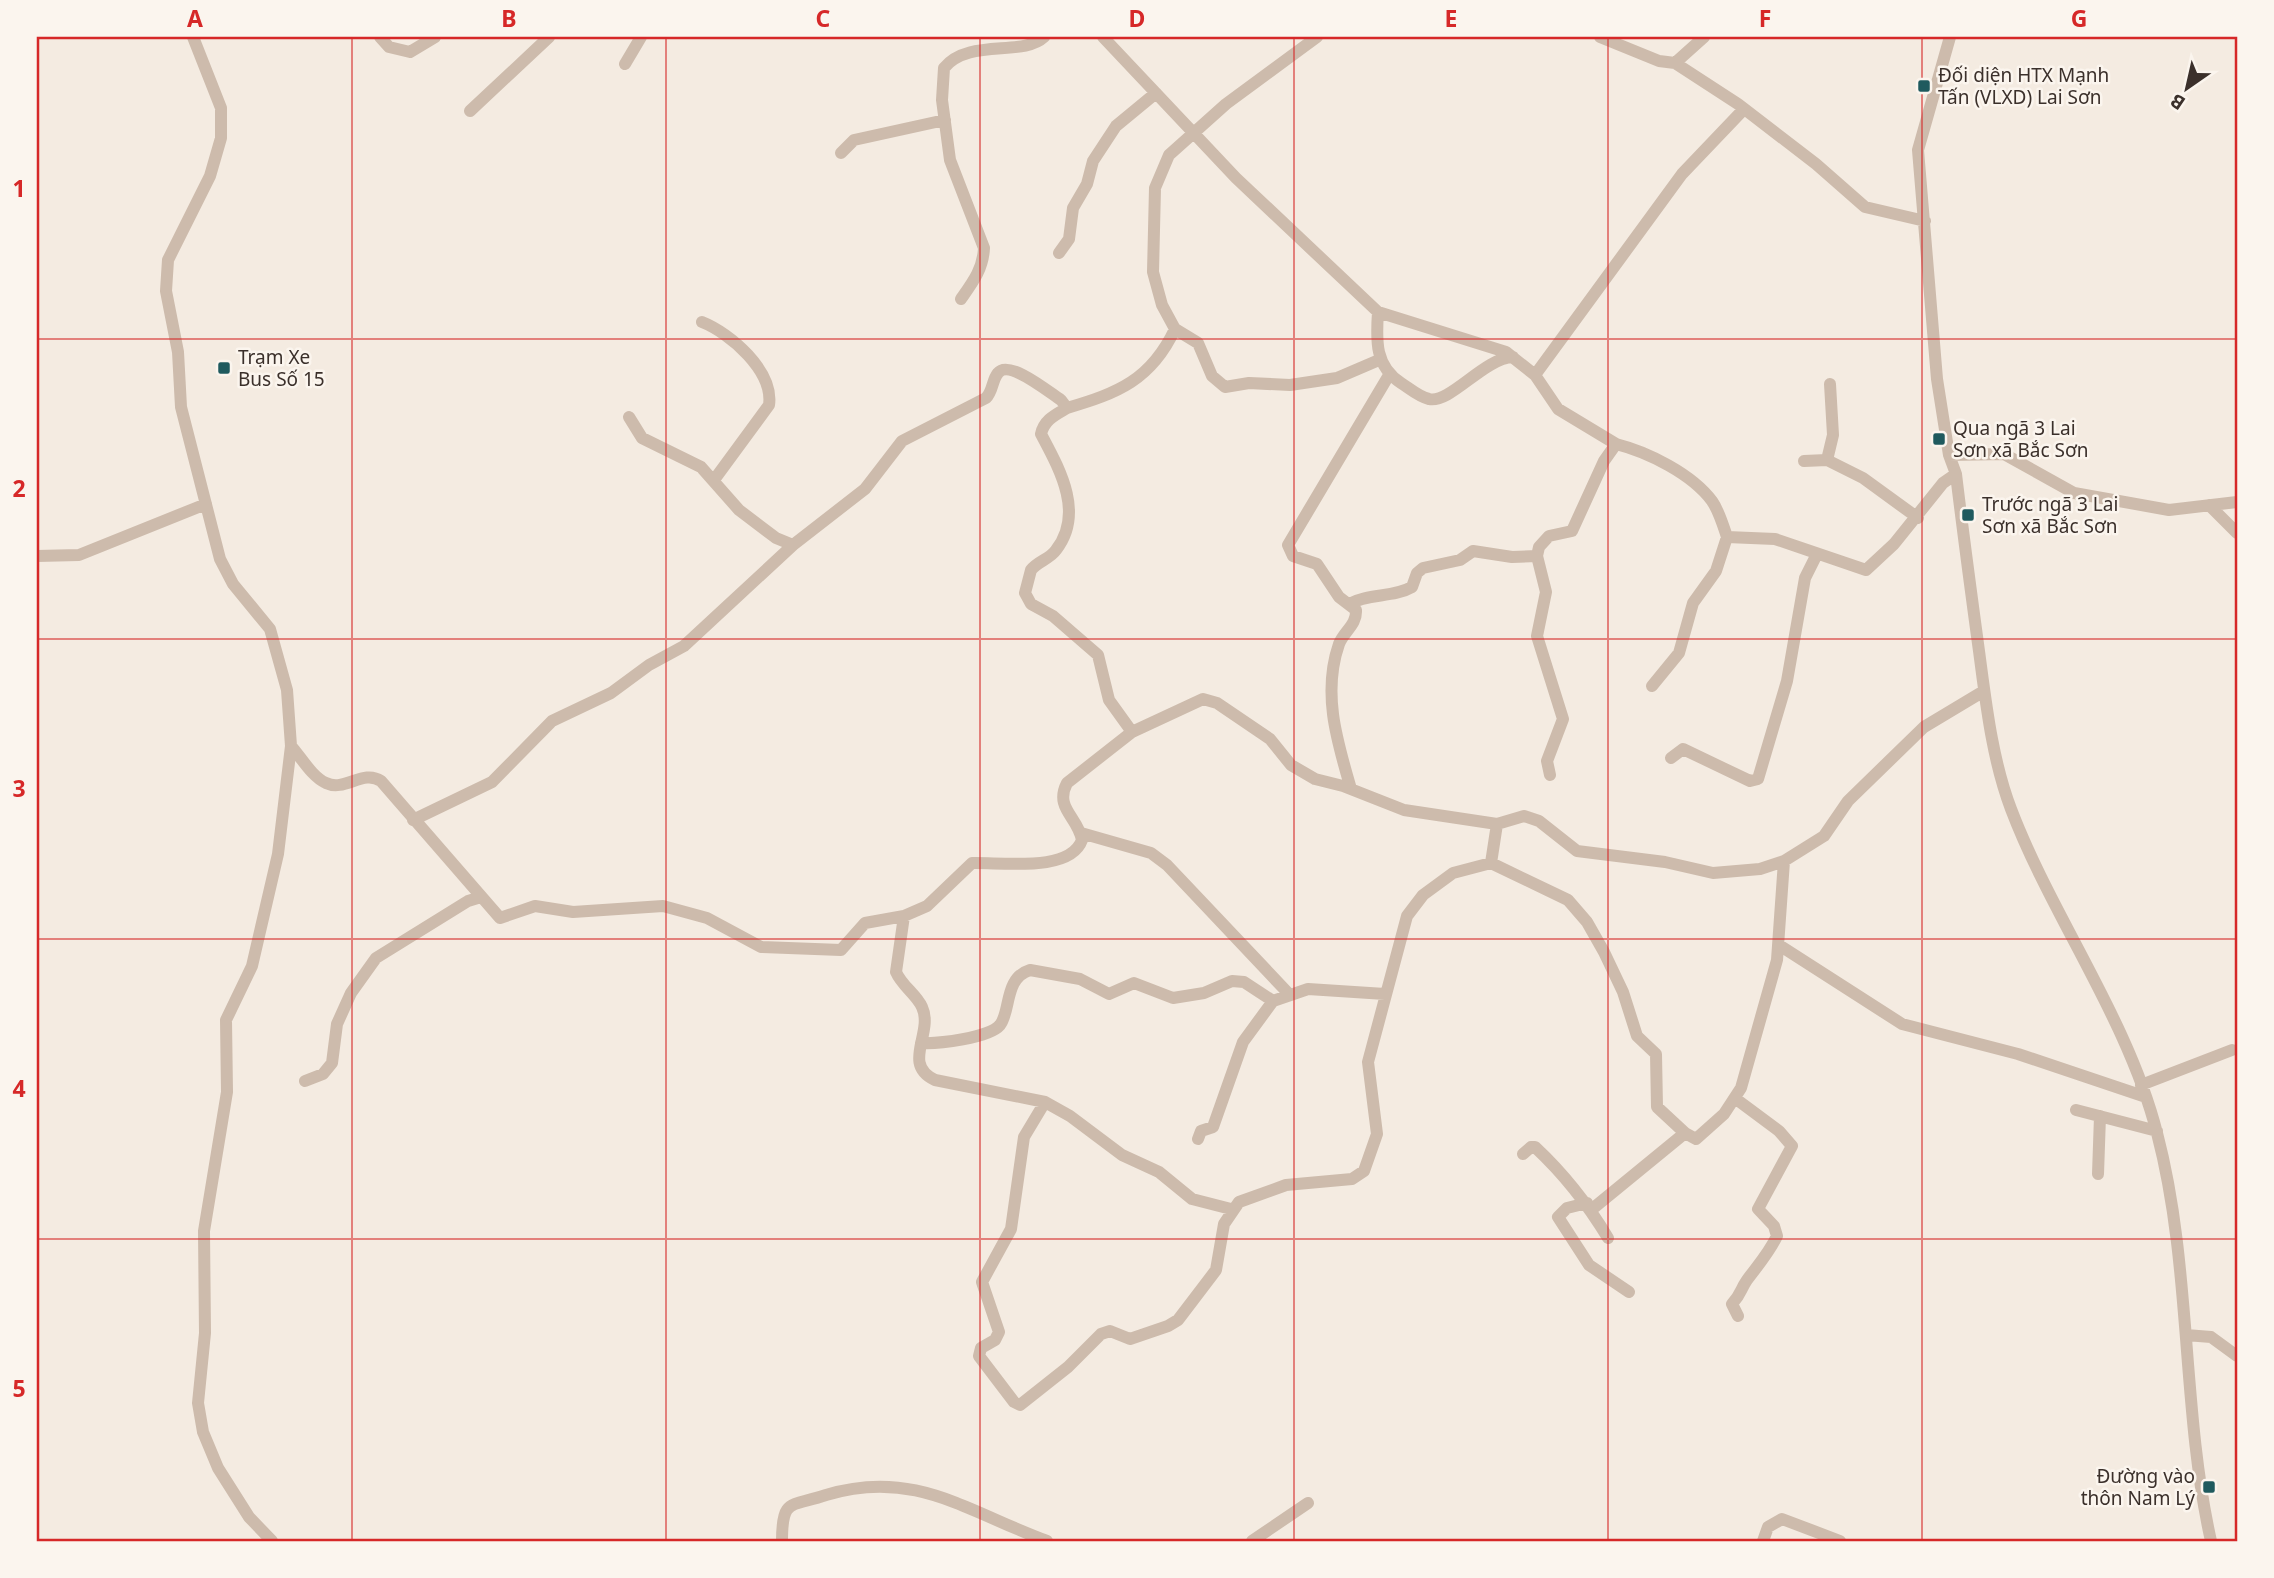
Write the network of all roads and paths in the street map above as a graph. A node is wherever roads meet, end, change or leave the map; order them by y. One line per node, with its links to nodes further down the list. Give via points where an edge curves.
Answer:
1 (193, 37): 40 (street, via 221,108 221,138 210,176 173,246 165,274 178,352 181,407)
2 (380, 37): 3 (street, via 403,52)
3 (435, 37)
4 (549, 37): 16 (street)
5 (641, 37): 13 (street)
6 (1044, 37): 17 (street, via 1032,46 998,46 948,63 942,100)
7 (1103, 37): 14 (street)
8 (1317, 37): 18 (street)
9 (1600, 37): 12 (street, via 1659,61)
10 (1704, 37): 12 (street)
11 (1946, 38): 20 (street, via 1918,150)
12 (1675, 62): 15 (street)
13 (625, 64)
14 (1156, 93): 18 (street); 21 (street, via 1116,126 1093,161 1073,208 1069,239)
15 (1744, 109): 20 (street, via 1864,207); 29 (street, via 1682,174)
16 (470, 111)
17 (945, 120): 19 (street, via 854,140); 22 (street, via 950,160 984,248 977,277)
18 (1193, 133): 23 (street); 25 (street, via 1169,155 1155,188 1153,272 1167,318)
19 (841, 153)
20 (1925, 221): 34 (street, via 1937,379)
21 (1059, 253)
22 (961, 299)
23 (1378, 312): 26 (street); 27 (street)
24 (702, 322): 38 (street, via 720,329 744,349 770,398)
25 (1175, 329): 27 (street, via 1198,343 1212,376 1225,387 1337,378); 31 (street, via 1136,382)
26 (1513, 357): 28 (street, via 1488,364 1432,400); 29 (street)
27 (1379, 360): 28 (street)
28 (1389, 375): 49 (street, via 1288,545 1293,556 1317,564)
29 (1535, 375): 33 (street, via 1558,409)
30 (1830, 384): 35 (street, via 1833,435)
31 (1067, 408): 45 (street, via 1016,370 1003,369 986,398 902,441 865,489); 52 (street, via 1042,426 1041,434 1067,489 1069,513 1061,543 1031,570 1025,593 1031,604 1053,616 1098,655 1109,700)
32 (629, 417): 38 (street, via 642,438 701,467)
33 (1616, 444): 44 (street, via 1657,460 1698,488 1713,502); 48 (street, via 1572,531 1549,536)
34 (1949, 455): 37 (street); 41 (street, via 2004,454 2074,494 2169,510)
35 (1827, 460): 36 (street); 42 (street, via 1863,478)
36 (1804, 461)
37 (1956, 474): 42 (street, via 1943,483); 51 (street)
38 (714, 481): 45 (street, via 739,510)
39 (2237, 502): 41 (street)
40 (206, 504): 47 (street, via 79,555); 53 (street, via 225,572 270,629 287,690)
41 (2209, 505): 43 (street)
42 (1918, 518): 46 (street, via 1866,570)
43 (2237, 533)
44 (1727, 537): 46 (street, via 1775,538); 50 (street, via 1712,578 1693,603 1679,653)
45 (793, 545): 57 (street, via 684,646 642,669 611,694 552,721 492,782)
46 (1817, 554): 54 (street, via 1805,578 1787,681 1758,779 1751,781 1683,749)
47 (37, 556)
48 (1537, 556): 49 (street, via 1473,551 1460,560 1423,568 1412,587 1403,592 1370,595); 55 (street, via 1546,592 1538,636 1563,719 1547,761)
49 (1349, 604): 56 (street, via 1356,617 1339,644 1331,718)
50 (1652, 686)
51 (1984, 691): 60 (street, via 1924,727 1848,801 1824,836); 71 (street, via 2012,810)
52 (1132, 732): 56 (street, via 1197,700 1210,699 1269,739 1291,765 1315,779); 59 (street, via 1067,783 1064,808)
53 (291, 746): 57 (street, via 328,785 375,777); 90 (street, via 278,854 252,966 226,1020 227,1092 204,1231 205,1333 198,1403 203,1432 218,1468 249,1517)
54 (1671, 758)
55 (1550, 775)
56 (1351, 789): 58 (street, via 1416,813)
57 (413, 820): 62 (street)
58 (1497, 824): 60 (street, via 1524,816 1539,821 1577,851 1713,873 1760,869); 61 (street)
59 (1081, 833): 63 (street, via 1080,847 1062,859 972,863 927,906); 65 (street, via 1151,853 1167,865)
60 (1784, 861): 64 (street)
61 (1491, 863): 66 (street, via 1453,873 1413,906); 77 (street, via 1568,900 1587,922 1623,992 1637,1035 1656,1054 1657,1107)
62 (481, 897): 63 (street, via 500,918 535,906 573,912 672,907 707,918 761,947 834,952 865,923); 70 (street, via 376,958 351,993 337,1024 332,1063 323,1074)
63 (904, 916): 68 (street, via 896,972 922,1007)
64 (1779, 945): 71 (street, via 1902,1024); 72 (street)
65 (1289, 994): 66 (street, via 1316,989); 67 (street)
66 (1385, 994): 82 (street, via 1368,1062 1377,1134 1364,1171 1352,1179 1279,1186 1251,1195)
67 (1273, 1002): 68 (street, via 1244,982 1166,997 1134,983 1109,994 1080,979 1030,970 1016,981 1005,1003 1003,1021 994,1031 943,1043); 78 (street, via 1243,1042 1213,1127 1201,1131)
68 (921, 1043): 73 (street, via 919,1065 935,1080)
69 (2235, 1049): 71 (street)
70 (305, 1081)
71 (2144, 1091): 76 (street)
72 (1736, 1099): 77 (street, via 1696,1139); 85 (street, via 1792,1146 1758,1209 1777,1236 1732,1304)
73 (1045, 1102): 82 (street, via 1122,1155 1159,1172 1192,1199); 82 (street, via 1021,1147 1014,1220 982,1282 999,1332 981,1348 979,1356 1014,1402 1030,1400 1101,1334 1110,1331 1130,1339 1178,1320 1216,1270)
74 (2076, 1110): 75 (street)
75 (2100, 1116): 76 (street); 80 (street)
76 (2157, 1131): 86 (street, via 2172,1197)
77 (1685, 1133): 81 (street)
78 (1198, 1139)
79 (1523, 1154): 81 (street, via 1535,1147)
80 (2098, 1174)
81 (1589, 1206): 83 (street); 84 (street, via 1567,1208 1558,1217 1589,1265)
82 (1231, 1209)
83 (1608, 1238)
84 (1629, 1292)
85 (1738, 1316)
86 (2186, 1335): 87 (street, via 2211,1337); 95 (street)
87 (2237, 1356)
88 (1308, 1503): 92 (street)
89 (1041, 1540): 91 (street, via 920,1489 859,1488 841,1489 785,1509)
90 (272, 1541)
91 (782, 1541)
92 (1252, 1541)
93 (1763, 1541): 94 (street, via 1768,1527 1782,1519)
94 (1840, 1541)
95 (2211, 1541)

